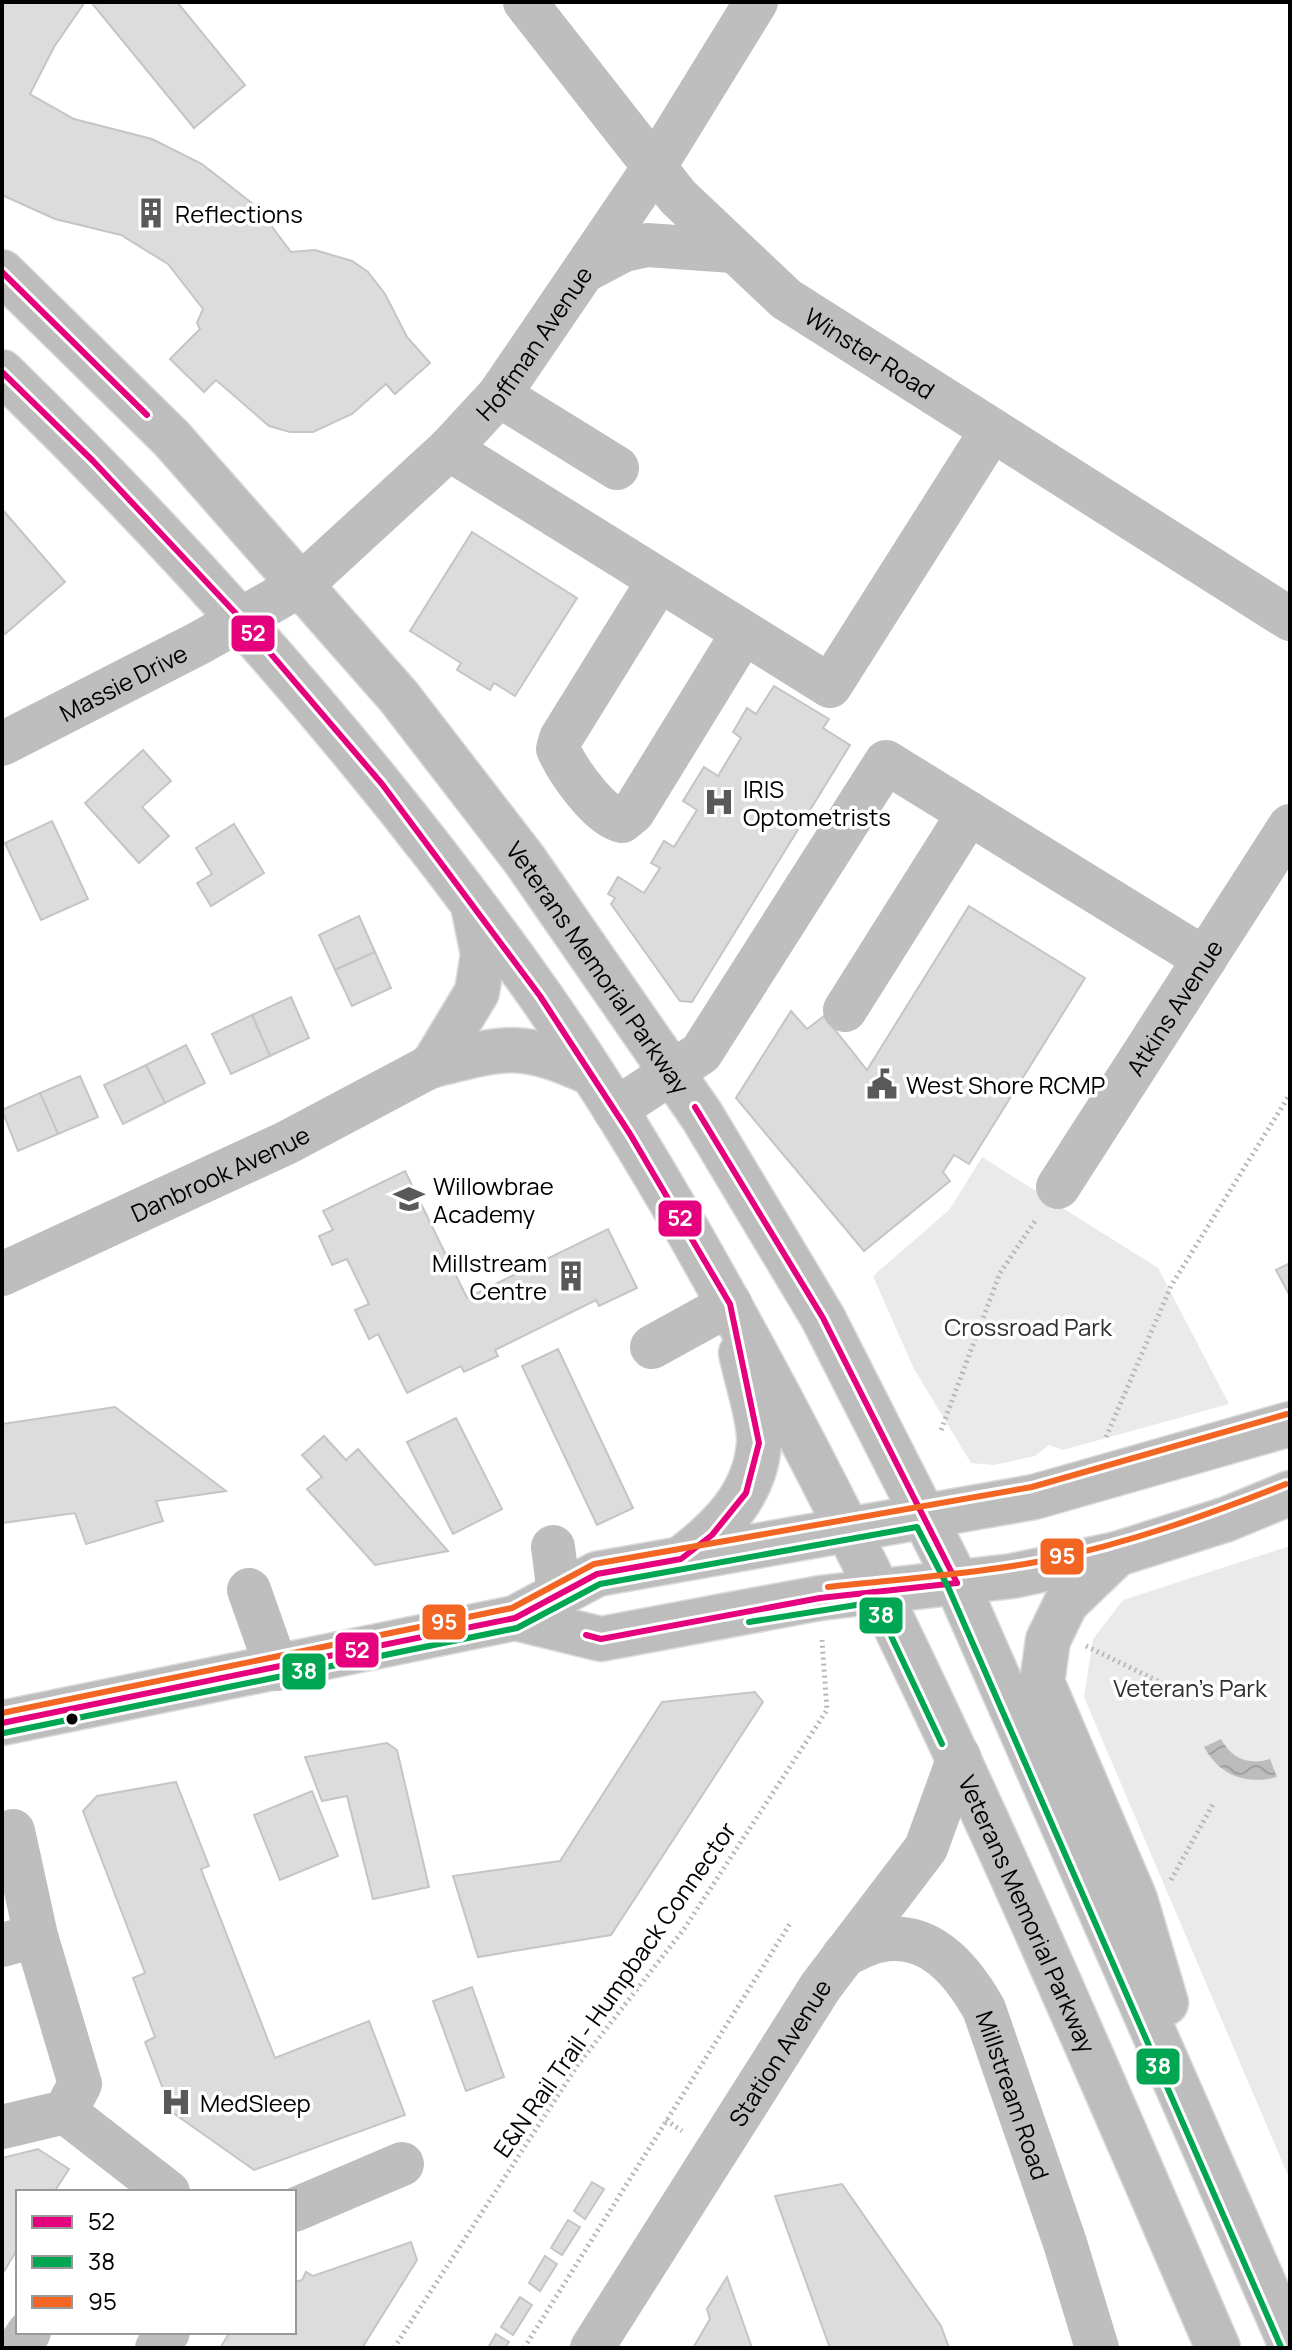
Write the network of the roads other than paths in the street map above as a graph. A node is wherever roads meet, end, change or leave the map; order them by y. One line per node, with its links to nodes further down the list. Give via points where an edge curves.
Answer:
1 (525, 2): 3 (street, Winster Road)
2 (756, 2): 3 (street, Hoffman Avenue)
3 (655, 166): 4 (street, Winster Road, via 678,197); 6 (street, Hoffman Avenue)
4 (733, 251): 6 (street, via 647,245 624,250); 9 (street, Winster Road, via 786,299)
5 (2, 272): 13 (main road, Veterans Memorial Parkway, via 172,439)
6 (581, 272): 8 (street, Hoffman Avenue)
7 (2, 372): 15 (main road, Veterans Memorial Parkway)
8 (499, 395): 10 (street, Hoffman Avenue); 11 (street)
9 (992, 430): 14 (street, Winster Road); 16 (street, via 830,686)
10 (449, 449): 12 (street); 13 (street, Hoffman Avenue)
11 (617, 468)
12 (659, 580): 16 (street); 16 (street, via 558,749 608,818 622,821 633,812)
13 (301, 585): 15 (street, Hoffman Avenue); 25 (main road, Veterans Memorial Parkway, via 399,697 524,859)
14 (1290, 619)
15 (242, 620): 17 (street, Massie Drive); 20 (main road, Veterans Memorial Parkway, via 382,784)
16 (743, 633)
17 (4, 739)
18 (969, 813): 21 (street); 22 (street); 25 (street, via 886,762 701,1053)
19 (1290, 826): 21 (street, Atkins Avenue)
20 (474, 907): 23 (main road, via 483,954 477,992); 24 (main road, Veterans Memorial Parkway)
21 (1205, 959): 27 (street, Atkins Avenue)
22 (845, 1010)
23 (433, 1065): 24 (main road, via 503,1047 551,1055); 28 (street, Danbrook Avenue, via 286,1143)
24 (591, 1073): 26 (main road, Veterans Memorial Parkway)
25 (672, 1074): 26 (street); 33 (main road, Veterans Memorial Parkway, via 823,1318)
26 (615, 1110): 29 (main road, Veterans Memorial Parkway)
27 (1058, 1187)
28 (2, 1274)
29 (730, 1304): 30 (street); 34 (main road, Veterans Memorial Parkway); 37 (main road, via 759,1443 746,1493 712,1535)
30 (652, 1347)
31 (1290, 1424): 33 (main road, via 1034,1497)
32 (1290, 1493): 36 (main road)
33 (923, 1516): 34 (main road); 38 (main road, Veterans Memorial Parkway)
34 (849, 1529): 37 (main road); 40 (main road, Veterans Memorial Parkway)
35 (553, 1547): 41 (street)
36 (1117, 1554): 38 (main road); 50 (main road, via 1066,1603 1048,1640 1042,1682 1148,1934)
37 (681, 1559): 41 (main road, via 597,1574)
38 (957, 1583): 40 (main road); 50 (main road, Veterans Memorial Parkway)
39 (249, 1590): 43 (street)
40 (881, 1591): 42 (main road, via 601,1639); 45 (main road, Veterans Memorial Parkway)
41 (559, 1594): 42 (main road)
42 (515, 1618): 43 (main road)
43 (277, 1669): 44 (main road)
44 (2, 1723)
45 (959, 1757): 48 (street, Station Avenue, via 926,1848); 58 (main road, Veterans Memorial Parkway)
46 (13, 1831): 47 (street)
47 (19, 1941): 49 (street, via 80,2084)
48 (844, 1955): 56 (street, Station Avenue); 57 (street, Millstream Road, via 878,1940 907,1940 930,1947 967,1979 984,2009)
49 (65, 2112): 51 (street); 53 (street)
50 (1197, 2125): 55 (main road, Veterans Memorial Parkway)
51 (2, 2127)
52 (402, 2164): 54 (street)
53 (140, 2184)
54 (296, 2209)
55 (1290, 2343)
56 (592, 2348)
57 (1097, 2348)
58 (1218, 2348)

